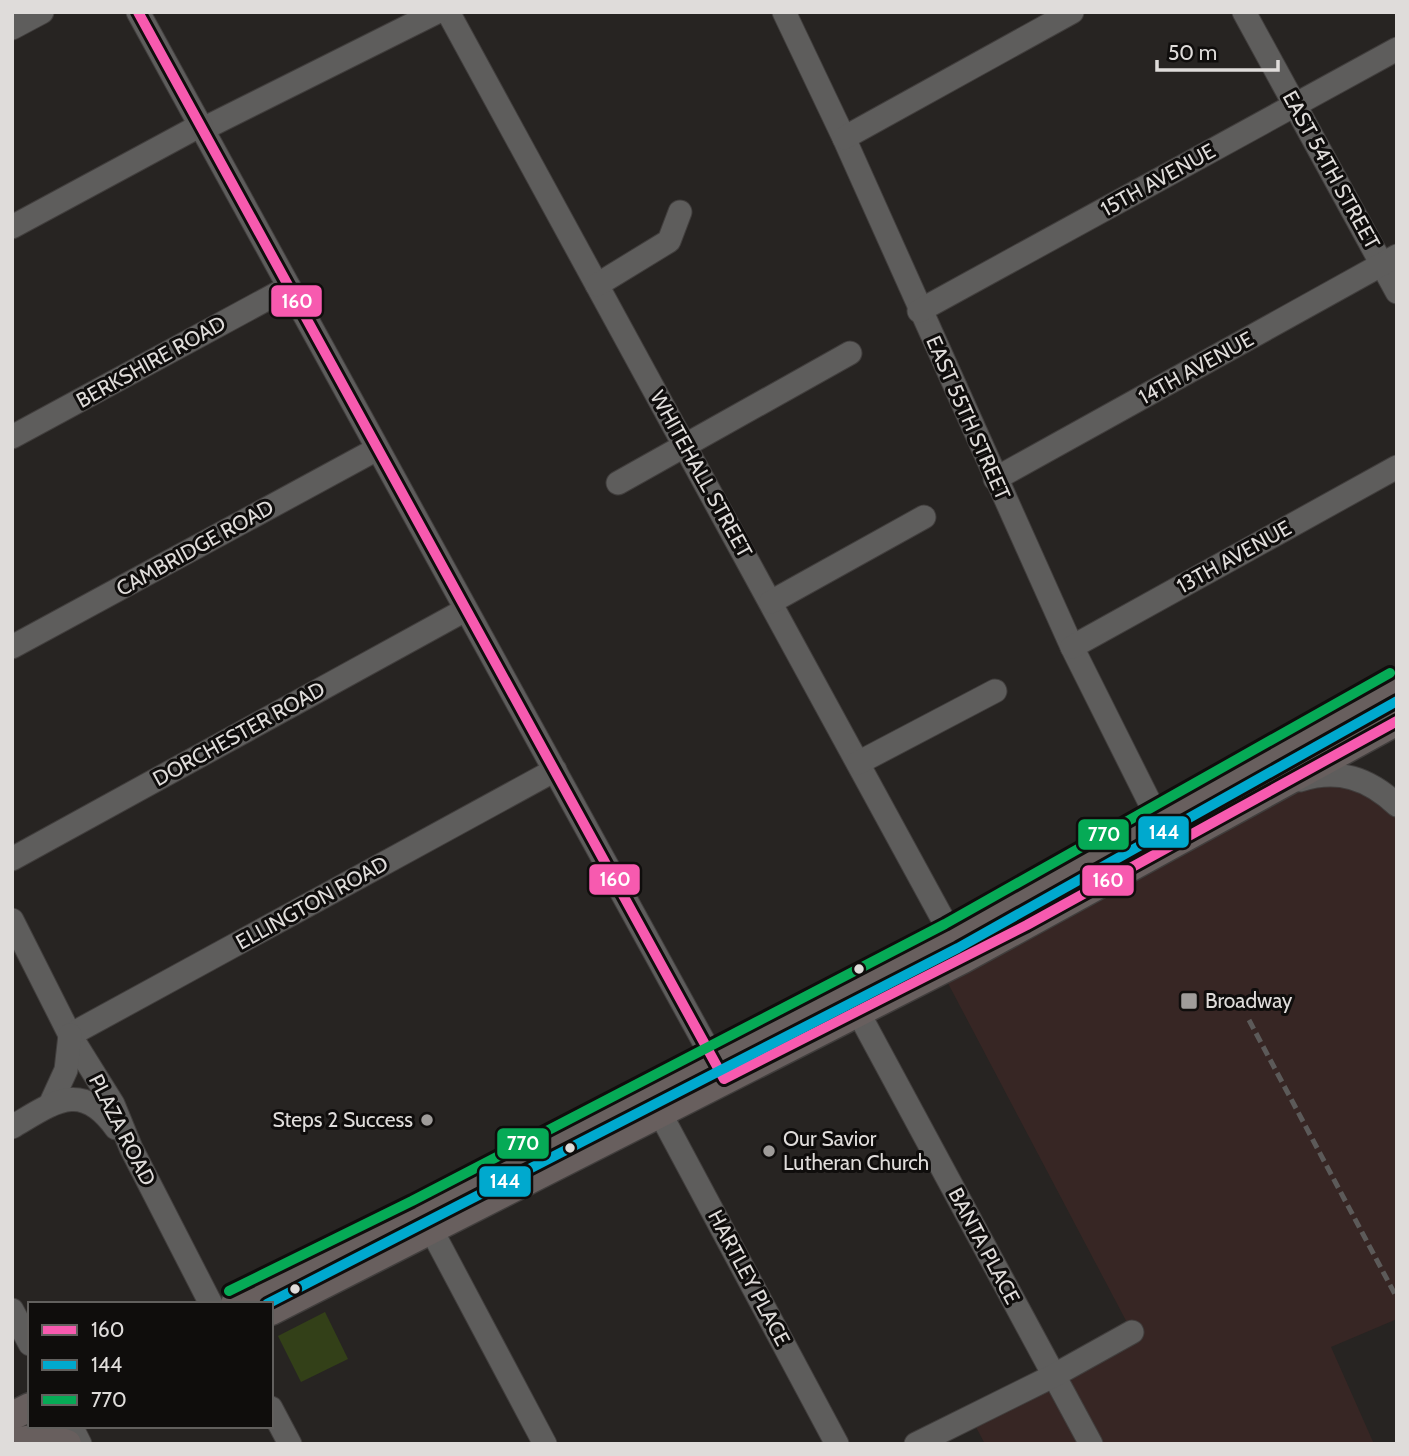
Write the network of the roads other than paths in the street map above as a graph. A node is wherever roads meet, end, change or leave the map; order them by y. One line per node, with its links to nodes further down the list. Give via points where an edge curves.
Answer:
1 (42, 12): 8 (street)
2 (138, 12): 11 (street)
3 (437, 12): 11 (street)
4 (448, 12): 16 (street, WHITEHALL STREET)
5 (784, 12): 12 (street, EAST 55TH STREET)
6 (1072, 12): 12 (street)
7 (1244, 12): 10 (street, EAST 54TH STREET)
8 (12, 28)
9 (1397, 49): 10 (street, 15TH AVENUE)
10 (1295, 105): 15 (street, EAST 54TH STREET); 19 (street, 15TH AVENUE)
11 (202, 127): 14 (street); 17 (street)
12 (844, 138): 19 (street, EAST 55TH STREET)
13 (680, 212): 16 (street, via 669,242)
14 (12, 227)
15 (1390, 260): 18 (street, EAST 54TH STREET); 25 (street, 14TH AVENUE)
16 (597, 285): 22 (street, WHITEHALL STREET)
17 (289, 287): 21 (street, BERKSHIRE ROAD); 23 (street)
18 (1397, 292)
19 (919, 311): 25 (street, EAST 55TH STREET)
20 (850, 353): 22 (street)
21 (12, 437)
22 (685, 443): 26 (street); 28 (street, WHITEHALL STREET)
23 (377, 449): 29 (street); 31 (street, CAMBRIDGE ROAD)
24 (1397, 467): 30 (street, 13TH AVENUE)
25 (995, 479): 30 (street, EAST 55TH STREET)
26 (618, 483)
27 (925, 517): 28 (street)
28 (771, 603): 35 (street, WHITEHALL STREET)
29 (466, 610): 36 (street); 40 (street, DORCHESTER ROAD)
30 (1072, 647): 39 (street, EAST 55TH STREET)
31 (12, 648)
32 (1397, 685): 39 (main road)
33 (995, 691): 35 (street)
34 (1397, 721): 37 (main road)
35 (858, 763): 42 (street, WHITEHALL STREET)
36 (555, 770): 44 (street, ELLINGTON ROAD); 45 (street)
37 (1267, 792): 38 (street, via 1305,778 1342,774 1367,782); 43 (main road)
38 (1397, 805)
39 (1159, 821): 42 (main road)
40 (12, 859)
41 (12, 920): 44 (street, PLAZA ROAD)
42 (953, 936): 45 (main road)
43 (858, 1012): 45 (main road); 57 (street, BANTA PLACE)
44 (70, 1035): 46 (street, via 66,1070); 49 (street, PLAZA ROAD, via 113,1104)
45 (719, 1069): 47 (main road); 52 (main road)
46 (50, 1105): 48 (street); 49 (street, via 69,1098 88,1101 108,1116)
47 (660, 1113): 50 (main road); 68 (street, HARTLEY PLACE)
48 (12, 1127)
49 (131, 1148): 51 (street, PLAZA ROAD)
50 (432, 1231): 54 (main road); 67 (street)
51 (210, 1302)
52 (239, 1302)
53 (12, 1310): 56 (street)
54 (273, 1310)
55 (1132, 1332): 57 (street)
56 (28, 1340)
57 (1054, 1376): 69 (street); 70 (street, BANTA PLACE)
58 (28, 1408): 60 (main road)
59 (273, 1412): 66 (street)
60 (12, 1416)
61 (32, 1428): 63 (main road)
62 (72, 1428): 65 (street)
63 (12, 1441): 64 (main road, via 52,1438)
64 (67, 1444)
65 (80, 1444)
66 (290, 1444)
67 (545, 1444)
68 (837, 1444)
69 (916, 1444)
70 (1091, 1444)

